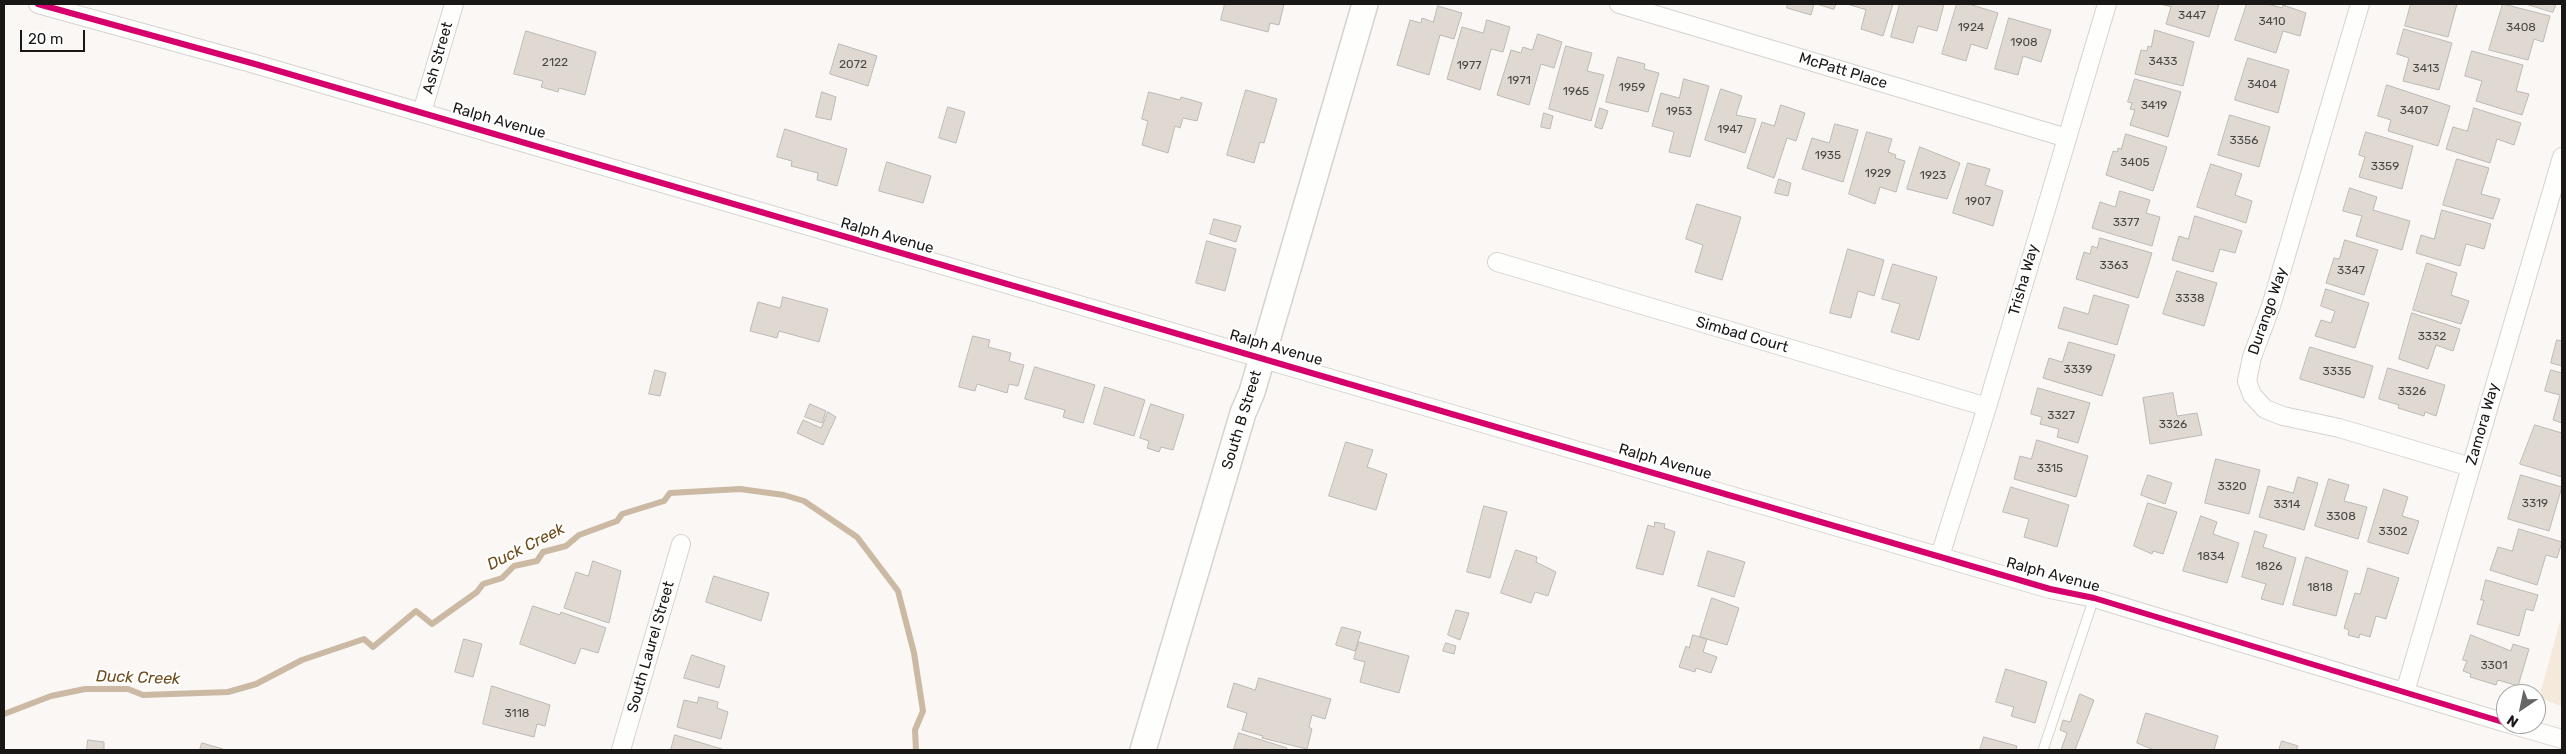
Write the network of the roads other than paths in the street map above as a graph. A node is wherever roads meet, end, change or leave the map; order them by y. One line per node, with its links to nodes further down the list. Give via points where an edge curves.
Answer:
1 (38, 4): 7 (street, Ralph Avenue)
2 (454, 4): 7 (street, Ash Street)
3 (1365, 4): 11 (street, South B Street)
4 (1619, 4): 8 (street, McPatt Place)
5 (2107, 4): 8 (street, Trisha Way)
6 (2360, 4): 13 (street, Durango Way, via 2247,381 2252,395 2265,409 2283,416 2339,428)
7 (422, 112): 11 (street, Ralph Avenue)
8 (2067, 138): 12 (street, Trisha Way)
9 (2562, 157): 13 (street, Zamora Way)
10 (1497, 262): 12 (street, Simbad Court)
11 (1261, 358): 15 (street, Ralph Avenue); 22 (street, South B Street)
12 (1987, 407): 15 (street, Trisha Way)
13 (2471, 467): 17 (street, Zamora Way)
14 (681, 544): 21 (street, South Laurel Street)
15 (1940, 556): 16 (street, Ralph Avenue)
16 (2094, 598): 17 (street, Ralph Avenue); 23 (lane)
17 (2405, 692): 18 (street, Ralph Avenue)
18 (2496, 720)
19 (2545, 734): 20 (street)
20 (2562, 739)
21 (620, 750)
22 (1143, 750)
23 (2043, 750)

